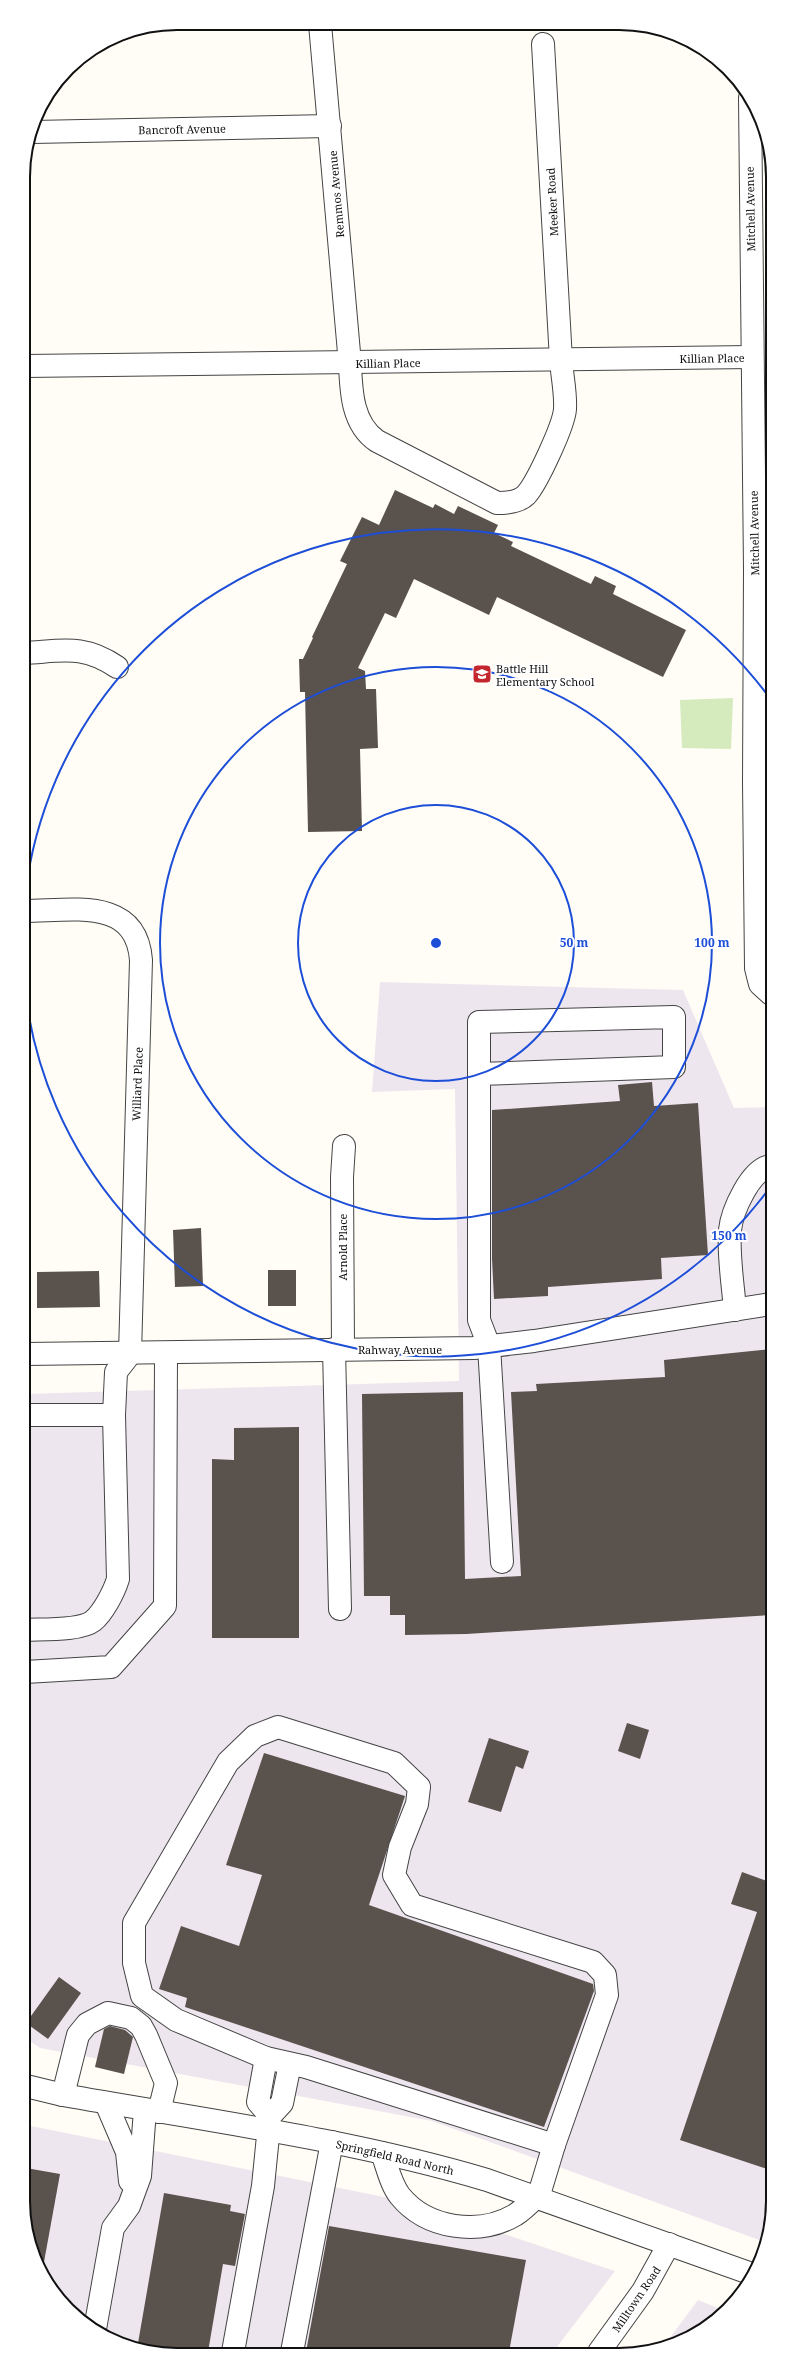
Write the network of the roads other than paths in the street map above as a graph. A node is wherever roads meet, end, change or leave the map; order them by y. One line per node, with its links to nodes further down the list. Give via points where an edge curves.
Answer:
1 (321, 30): 4 (street, Remmos Avenue)
2 (543, 44): 8 (street, Meeker Road)
3 (754, 119): 6 (street, Mitchell Avenue)
4 (330, 126): 5 (street, Bancroft Avenue); 9 (street, Remmos Avenue)
5 (37, 132)
6 (758, 140): 7 (street, Mitchell Avenue)
7 (752, 357): 8 (street, Killian Place); 11 (street, Mitchell Avenue)
8 (561, 360): 9 (street, Killian Place); 9 (street, Meeker Road, via 565,408 563,421 525,495 510,503 498,503 367,434 351,393)
9 (350, 364): 10 (street, Killian Place)
10 (30, 366)
11 (763, 571): 14 (street, Mitchell Avenue)
12 (30, 653): 13 (street, via 82,650 100,656)
13 (117, 667)
14 (762, 782): 16 (street, Mitchell Avenue, via 756,968 760,984)
15 (30, 911): 26 (street, Williard Place, via 105,912 125,922 140,946)
16 (766, 989)
17 (479, 1074): 17 (street, via 479,1022 674,1017 674,1067); 22 (street, via 479,1320)
18 (344, 1146): 23 (street, Arnold Place)
19 (766, 1168): 21 (street, via 754,1174 734,1214 730,1229)
20 (766, 1305): 21 (street, Rahway Avenue)
21 (735, 1310): 22 (street, Rahway Avenue, via 534,1342)
22 (489, 1346): 23 (street, Rahway Avenue); 29 (street)
23 (339, 1349): 24 (street, Rahway Avenue); 30 (street, Arnold Place)
24 (166, 1353): 26 (street, Rahway Avenue); 32 (street, via 165,1606 112,1667)
25 (30, 1354): 26 (street, Rahway Avenue)
26 (130, 1354): 28 (street, via 116,1372)
27 (30, 1414): 28 (street)
28 (114, 1415): 31 (street, via 118,1579 114,1593 92,1621 80,1626)
29 (502, 1562)
30 (340, 1608)
31 (30, 1630)
32 (30, 1672)
33 (266, 2058): 34 (street); 39 (street, via 258,2102); 41 (street, via 176,2020 142,1996 134,1963 134,1924 228,1762 255,1736 278,1727 394,1763 419,1786 417,1804 400,1847 394,1875 412,1905 593,1962 605,1975 607,1994)
34 (290, 2064): 39 (street, via 282,2103); 41 (street)
35 (30, 2087): 36 (street, Springfield Road North)
36 (62, 2095): 37 (street, Springfield Road North); 38 (street, via 78,2035 87,2024 108,2013 131,2018 146,2035 166,2083)
37 (106, 2103): 38 (street, Springfield Road North); 44 (street, via 127,2152 130,2168)
38 (152, 2111): 39 (street, Springfield Road North); 44 (street, via 140,2176)
39 (270, 2124): 40 (street, Springfield Road North); 48 (street)
40 (332, 2142): 42 (street, Springfield Road North); 49 (street)
41 (554, 2145): 43 (street)
42 (382, 2153): 43 (street, Springfield Road North, via 448,2168); 43 (street, via 399,2195 420,2214 443,2224 472,2228 492,2225 515,2215)
43 (537, 2198): 45 (street, Springfield Road North)
44 (129, 2206): 47 (street, via 113,2228)
45 (669, 2244): 46 (street, Springfield Road North); 50 (street, Milltown Road, via 643,2291)
46 (747, 2272)
47 (96, 2324)
48 (235, 2348)
49 (293, 2348)
50 (602, 2348)

